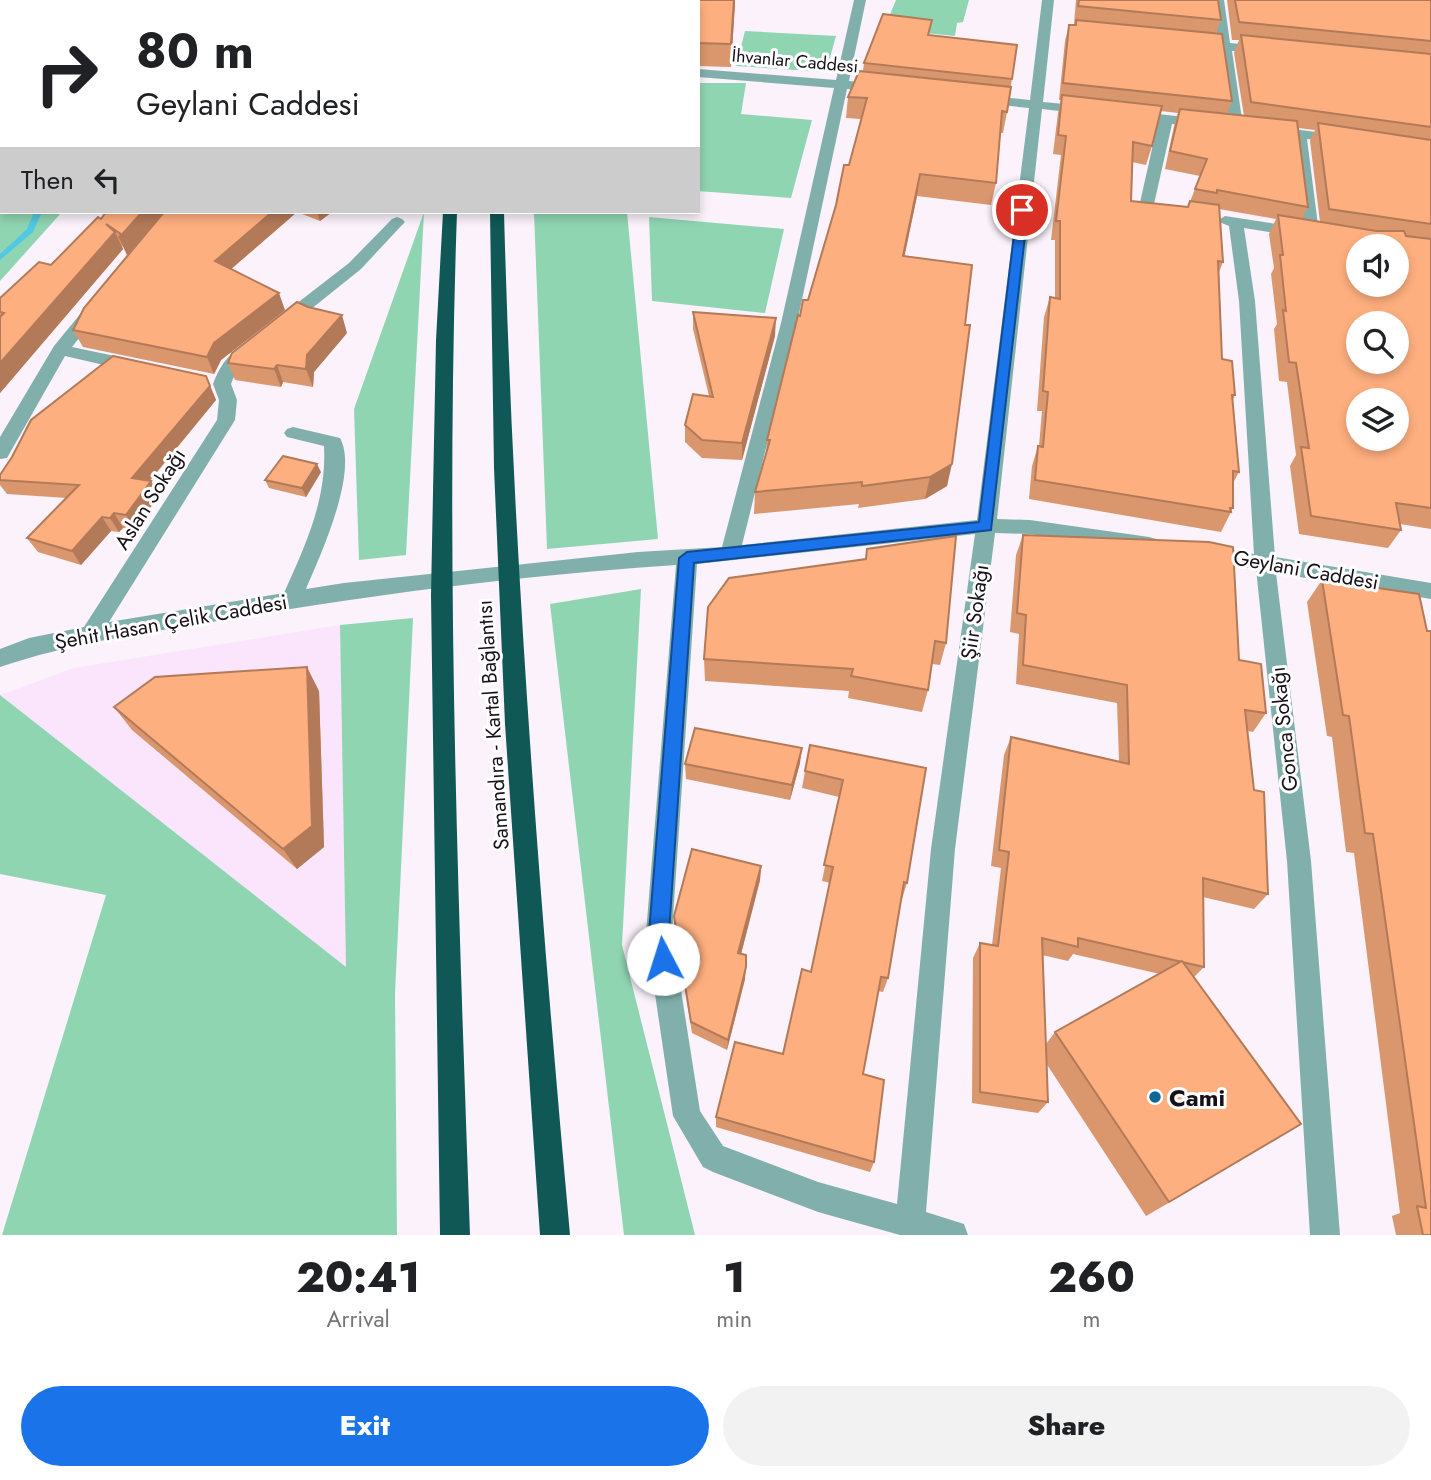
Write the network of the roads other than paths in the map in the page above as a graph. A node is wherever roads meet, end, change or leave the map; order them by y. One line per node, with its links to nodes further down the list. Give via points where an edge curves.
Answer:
1 (860, 0): 8 (street)
2 (1048, 0): 11 (street, Şiir Sokağı, via 1052,28)
3 (1218, 0): 5 (street)
4 (1183, 42): 5 (street)
5 (1224, 47): 6 (street); 13 (street)
6 (1279, 52)
7 (700, 74): 8 (street, İhvanlar Caddesi)
8 (840, 83): 9 (street, İhvanlar Caddesi); 28 (street, via 789,323)
9 (895, 90)
10 (965, 97): 11 (street)
11 (1034, 105): 12 (street); 27 (street, Şiir Sokağı)
12 (1166, 119): 13 (street); 18 (street, via 1146,207)
13 (1236, 126): 14 (street)
14 (1299, 133): 15 (street); 21 (street, via 1317,234)
15 (1352, 141)
16 (450, 214): 37 (highway, Samandıra - Kartal Bağlantısı, via 442,536)
17 (497, 214): 38 (highway, Samandıra - Kartal Bağlantısı, via 510,616)
18 (1184, 214)
19 (1210, 218): 21 (street)
20 (397, 222): 34 (street, Aslan Sokağı, via 355,266 229,366 215,383 228,400 226,420)
21 (1236, 223): 31 (street, Gonca Sokağı, via 1247,300)
22 (104, 297): 23 (street)
23 (60, 350): 24 (street); 26 (street)
24 (154, 370)
25 (293, 433): 33 (street, via 333,442 337,468 325,519)
26 (0, 453)
27 (986, 526): 28 (street, Geylani Caddesi); 31 (street, Geylani Caddesi, via 1030,527); 36 (street, Şiir Sokağı, via 943,849)
28 (730, 554): 29 (street, Geylani Caddesi)
29 (687, 558): 30 (street, Geylani Caddesi); 36 (street, via 659,933 687,1116 713,1157 818,1197)
30 (638, 560): 33 (street, Şehit Hasan Çelik Caddesi)
31 (1265, 562): 32 (street, Geylani Caddesi); 40 (street, Gonca Sokağı, via 1299,861)
32 (1431, 591)
33 (291, 600): 34 (street, Şehit Hasan Çelik Caddesi)
34 (91, 634): 35 (street, Şehit Hasan Çelik Caddesi)
35 (0, 658)
36 (909, 1224): 39 (street)
37 (455, 1235)
38 (555, 1235)
39 (953, 1235)
40 (1325, 1235)

